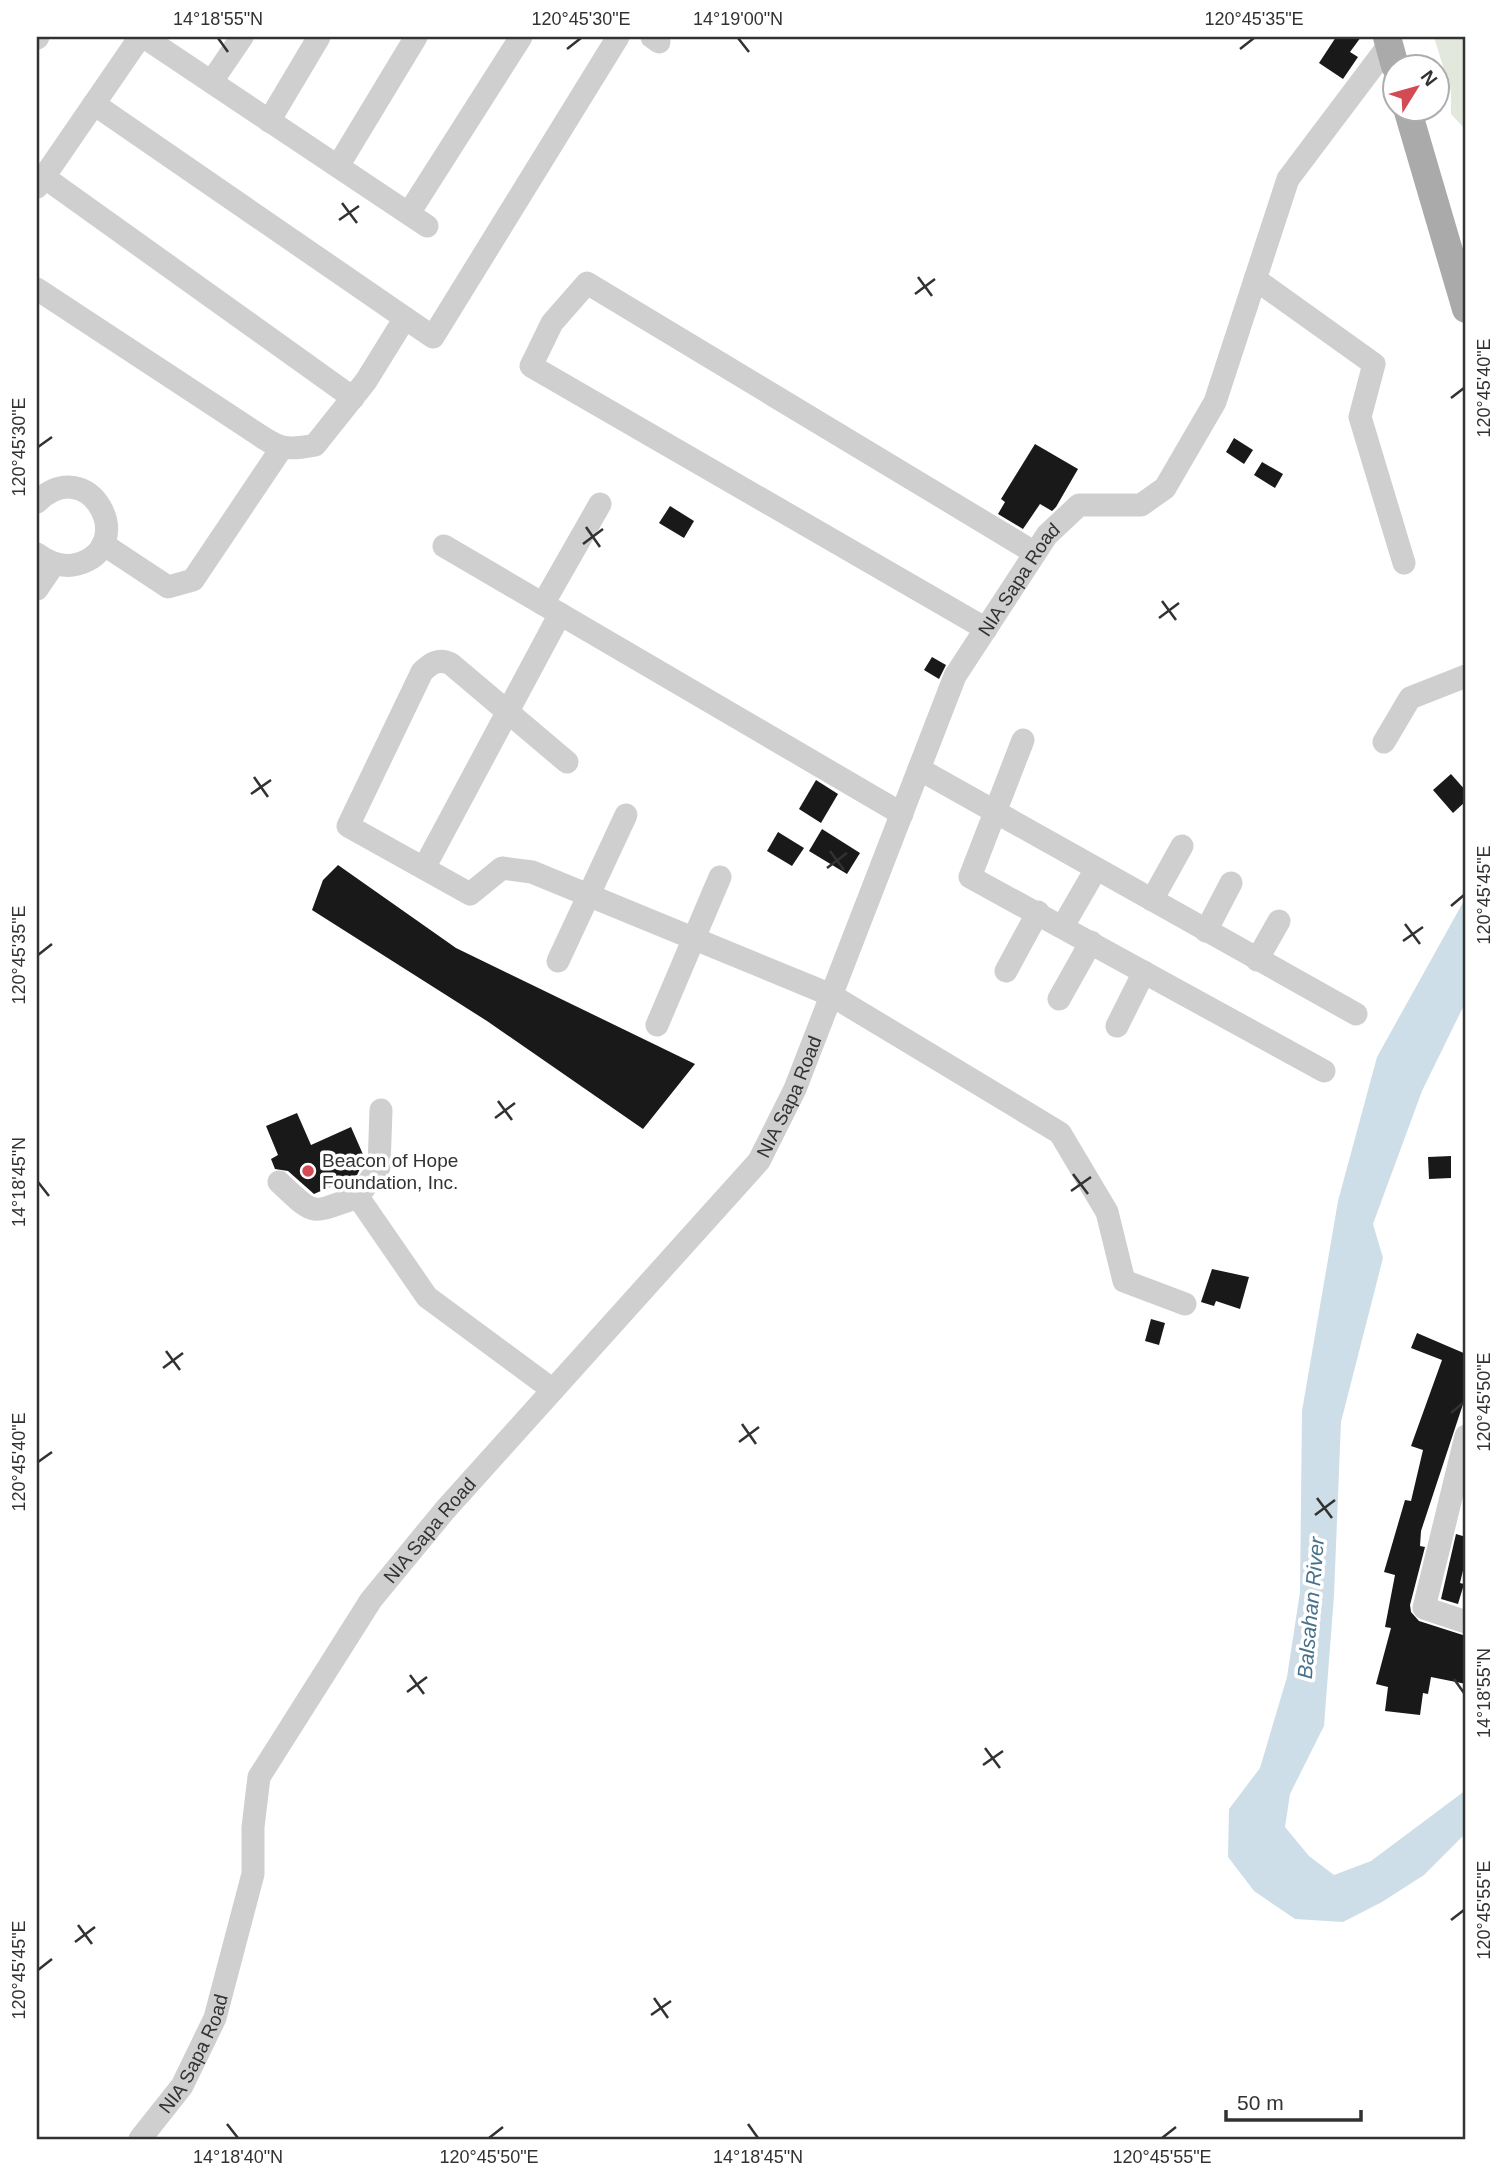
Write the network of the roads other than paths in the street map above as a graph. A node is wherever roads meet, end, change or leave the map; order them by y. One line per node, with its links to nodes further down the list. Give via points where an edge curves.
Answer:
1 (141, 37): 8 (street); 9 (street)
2 (242, 37): 8 (street)
3 (319, 37): 10 (street)
4 (416, 37): 12 (street)
5 (521, 37): 12 (street, via 418,220)
6 (618, 37): 17 (street, via 433,337)
7 (1390, 50): 14 (street, NIA Sapa Road, via 1288,179)
8 (212, 82): 10 (street)
9 (94, 103): 13 (street); 17 (street)
10 (269, 121): 12 (street)
11 (1411, 122): 16 (main road)
12 (338, 166)
13 (40, 182): 18 (street)
14 (1255, 279): 24 (street, NIA Sapa Road, via 1215,402 1165,488 1141,506 1079,505); 26 (street, via 1374,364 1360,417)
15 (37, 289): 19 (street)
16 (1464, 295)
17 (405, 318): 18 (street)
18 (353, 398): 19 (street, via 315,445)
19 (281, 449): 22 (street, via 193,580 168,587)
20 (38, 497): 22 (street, via 68,487 92,496 106,518)
21 (600, 504): 28 (street)
22 (103, 544): 25 (street, via 84,562 72,566)
23 (444, 546): 28 (street)
24 (1035, 553): 29 (street, NIA Sapa Road); 29 (street, via 587,283 552,323 531,366)
25 (45, 559): 27 (street)
26 (1404, 563)
27 (37, 589)
28 (551, 609): 31 (street); 37 (street)
29 (986, 629): 35 (street, NIA Sapa Road, via 955,676)
30 (1466, 676): 33 (street, via 1410,698)
31 (509, 712): 34 (street); 40 (street); 40 (street, via 444,660 422,672 348,826)
32 (1023, 740): 36 (street)
33 (1384, 741)
34 (567, 762)
35 (919, 769): 36 (street); 37 (street, NIA Sapa Road)
36 (996, 813): 41 (street); 46 (street, via 970,877)
37 (902, 814): 56 (street, NIA Sapa Road)
38 (626, 815): 44 (street)
39 (1182, 846): 45 (street)
40 (424, 869): 44 (street, via 470,894 502,868 532,872)
41 (1096, 869): 45 (street); 48 (street)
42 (720, 877): 50 (street)
43 (1231, 883): 49 (street)
44 (587, 897): 50 (street); 53 (street)
45 (1152, 900): 49 (street)
46 (1038, 912): 48 (street); 54 (street)
47 (1279, 921): 52 (street)
48 (1063, 926): 51 (street)
49 (1206, 931): 52 (street)
50 (696, 939): 56 (street); 59 (street)
51 (1091, 942): 55 (street); 57 (street)
52 (1257, 960): 58 (street)
53 (558, 961)
54 (1006, 971)
55 (1144, 972): 60 (street); 61 (street)
56 (831, 995): 65 (street, via 1060,1133 1107,1212 1124,1281); 66 (street, NIA Sapa Road, via 795,1089 759,1161)
57 (1059, 999)
58 (1356, 1014)
59 (657, 1025)
60 (1117, 1026)
61 (1324, 1071)
62 (381, 1110): 64 (street, via 379,1167)
63 (279, 1182): 64 (street, via 309,1210)
64 (358, 1197): 66 (street, via 427,1297)
65 (1185, 1304)
66 (554, 1390): 69 (street, NIA Sapa Road, via 371,1600 259,1777 253,1874 215,2018 182,2086)
67 (1465, 1441): 68 (street, via 1423,1608)
68 (1466, 1622)
69 (140, 2139)

